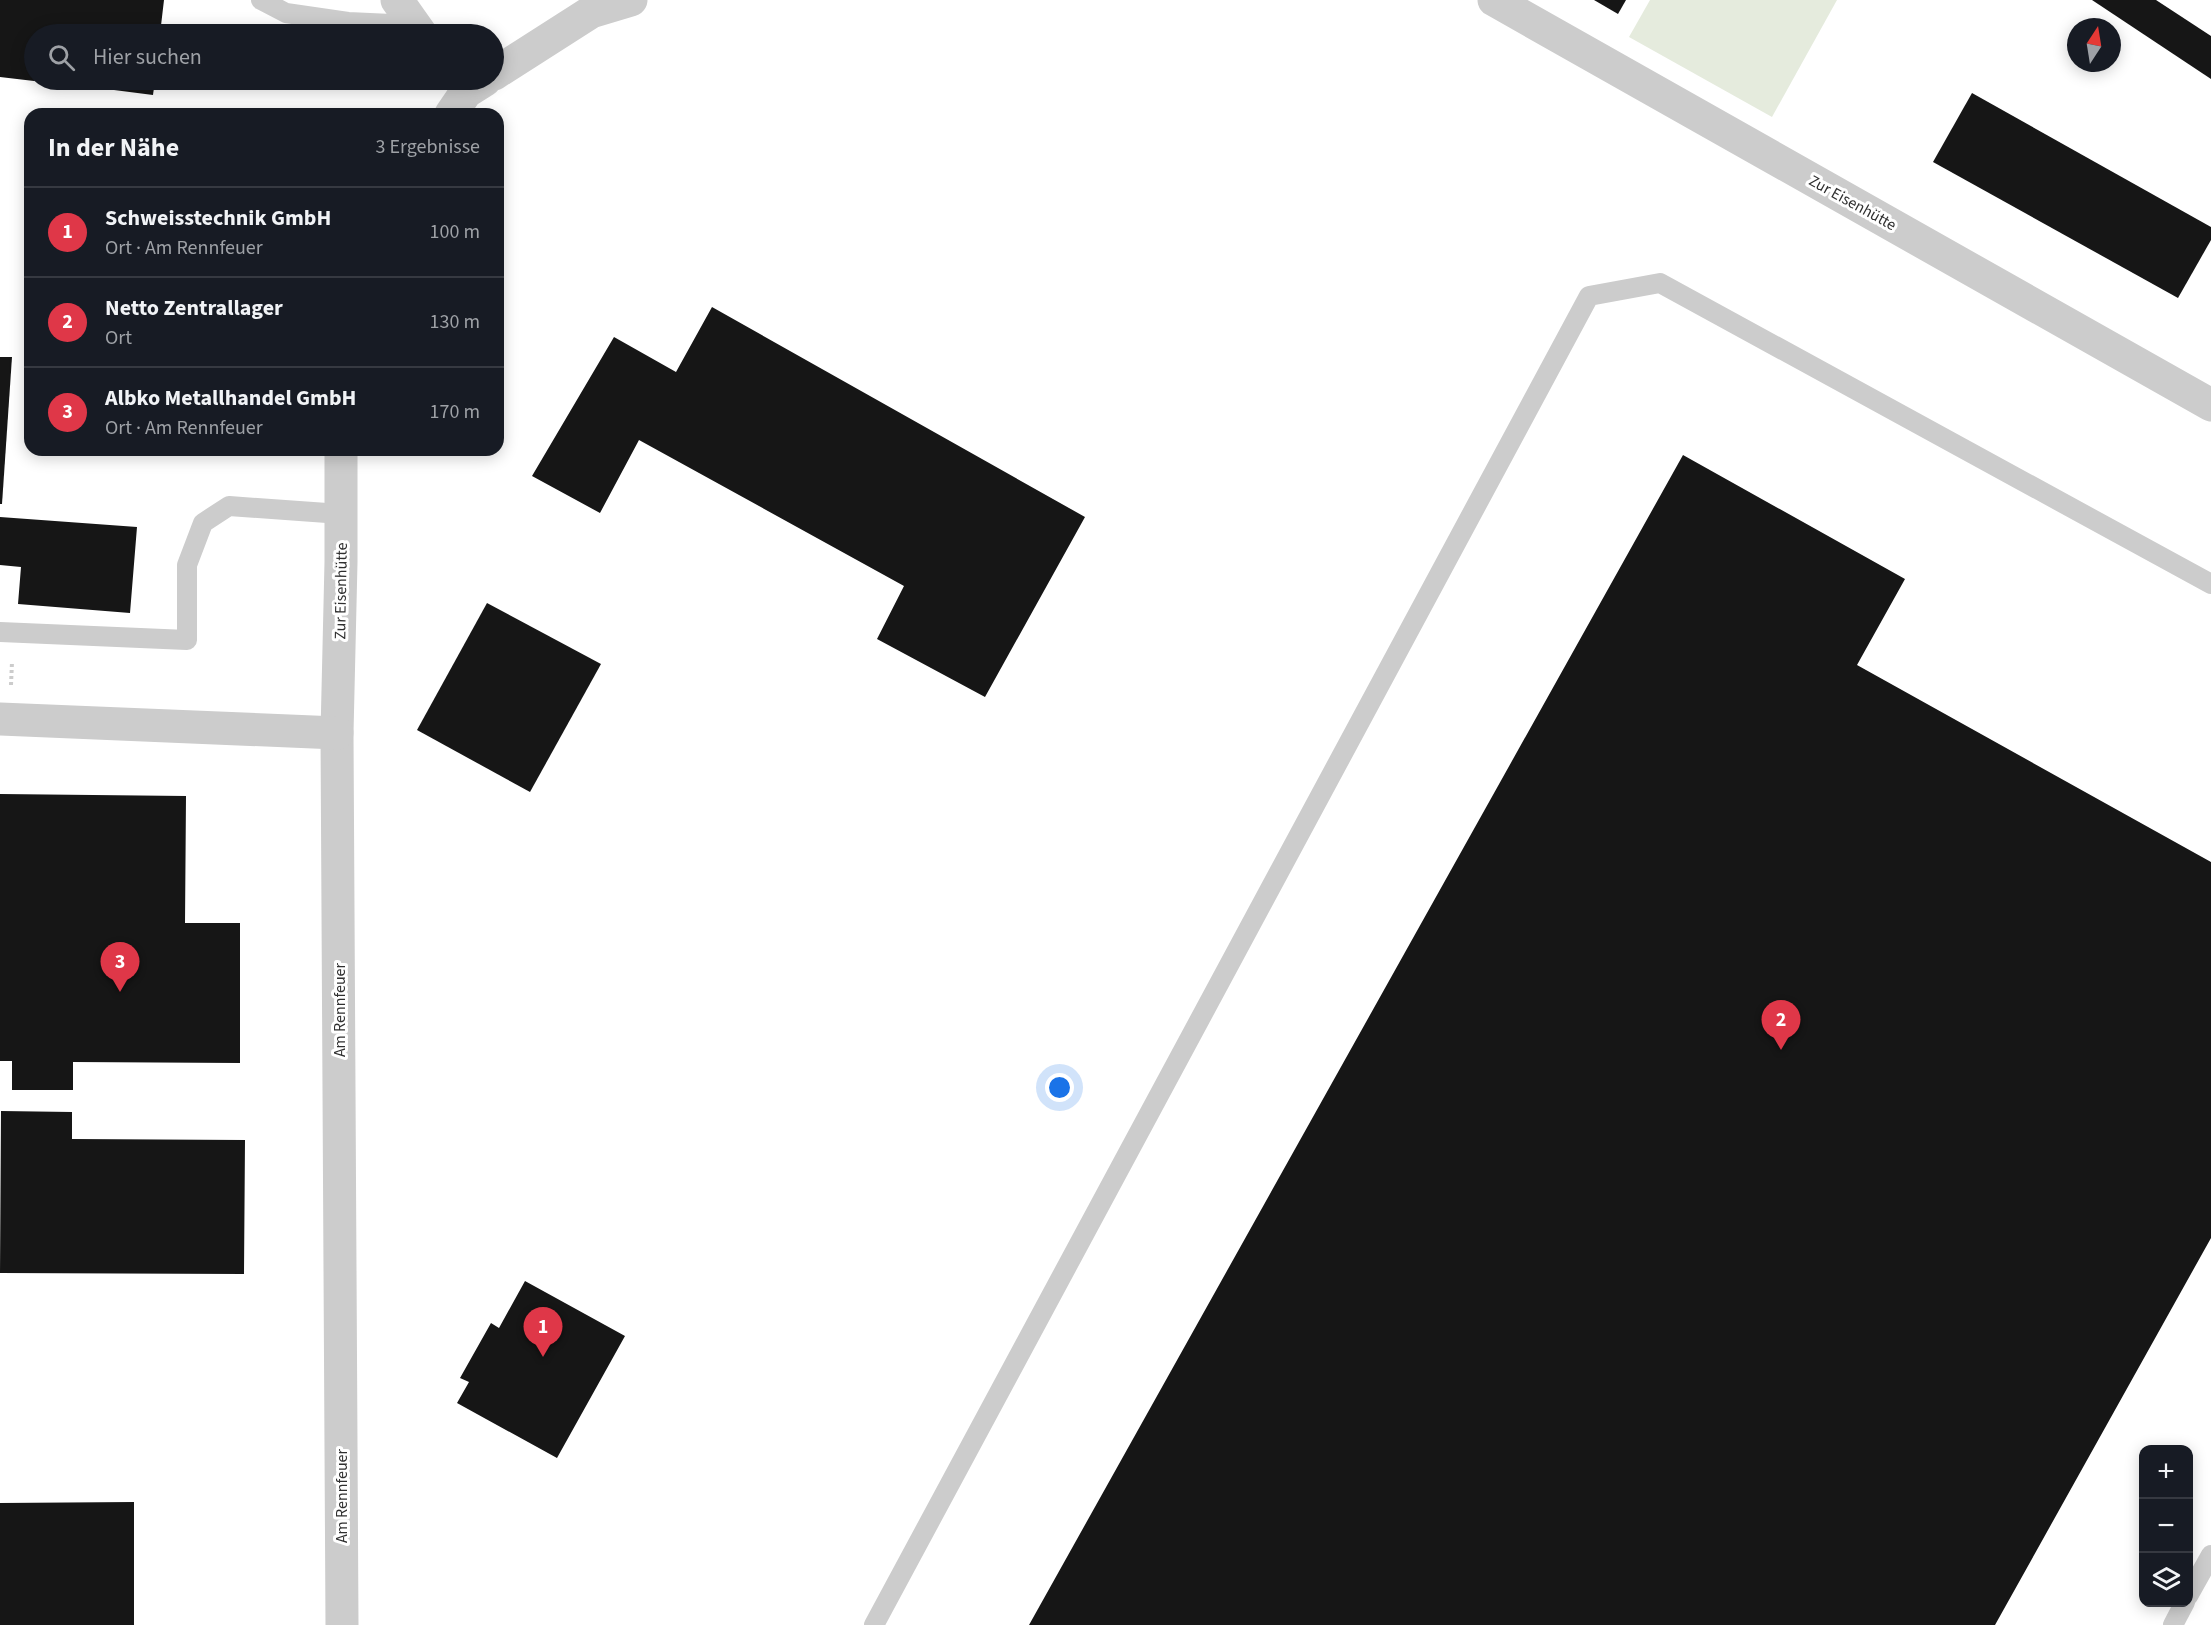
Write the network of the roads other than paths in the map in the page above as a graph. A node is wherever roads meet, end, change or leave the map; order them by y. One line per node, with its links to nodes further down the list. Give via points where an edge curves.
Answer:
1 (261, 0): 4 (lane, via 286,14 348,21)
2 (631, 0): 5 (street, via 591,12)
3 (1494, 0): 6 (street, Zur Eisenhütte)
4 (410, 20)
5 (504, 68)
6 (2211, 405)
7 (341, 456): 8 (street, Zur Eisenhütte)
8 (341, 514): 10 (lane, via 229,506 203,523 187,565 187,640); 12 (street, Zur Eisenhütte)
9 (2211, 584): 17 (lane, via 1660,283 1589,296)
10 (0, 632)
11 (0, 719): 12 (street)
12 (337, 733): 16 (street, Am Rennfeuer)
13 (2211, 1555): 14 (lane)
14 (2193, 1587)
15 (2182, 1607): 18 (lane)
16 (342, 1625)
17 (874, 1625)
18 (2173, 1625)

